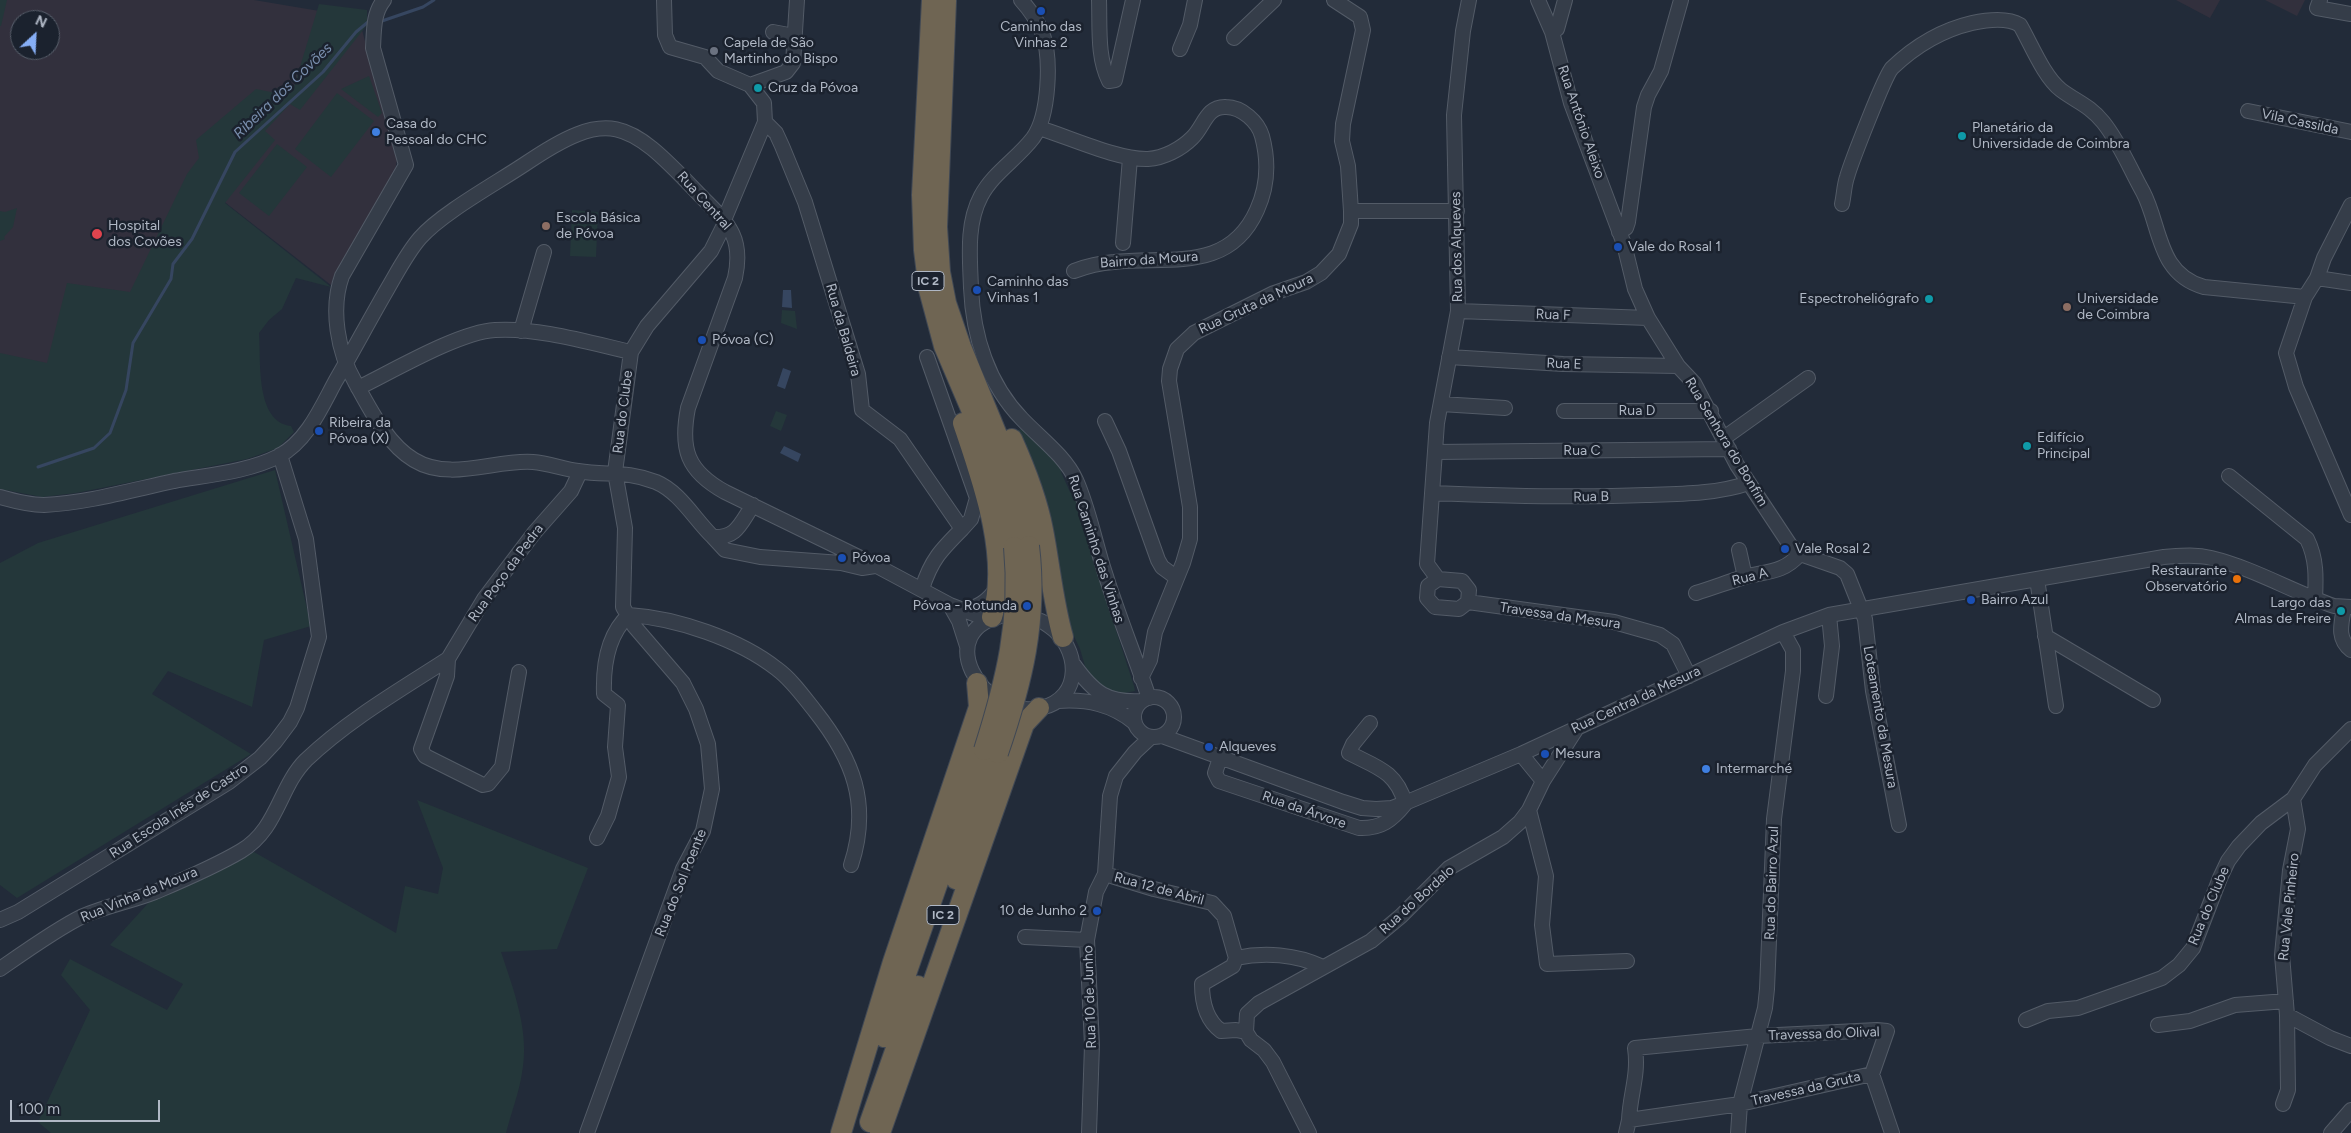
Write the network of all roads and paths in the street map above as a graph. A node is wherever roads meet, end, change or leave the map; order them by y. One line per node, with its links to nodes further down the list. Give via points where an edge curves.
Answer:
1 (384, 0): 43 (street, via 378,7 373,48 406,165 342,276 336,298)
2 (664, 0): 23 (street, via 665,35 670,47 705,57 718,71)
3 (797, 0): 20 (street)
4 (932, 0): 51 (highway, IC 2, via 922,194 924,250 929,290)
5 (946, 0): 54 (highway, IC 2, via 937,218 940,272 949,312)
6 (1021, 0): 26 (street, Rua Caminho das Vinhas, via 1034,14 1043,34 1048,64)
7 (1099, 0): 8 (street, via 1103,70 1109,81 1115,80)
8 (1133, 0)
9 (1194, 0): 22 (street, via 1190,25)
10 (1274, 0): 21 (street)
11 (1334, 0): 31 (street, Rua Gruta da Moura, via 1360,17 1363,30 1342,141)
12 (1469, 0): 32 (street, Rua dos Alqueves, via 1454,115)
13 (1538, 0): 19 (street, Rua António Aleixo)
14 (1565, 0): 19 (street, via 1557,29)
15 (1681, 0): 34 (street, via 1661,71 1644,107 1628,222)
16 (2320, 0): 17 (street, via 2317,8)
17 (2351, 14)
18 (774, 32): 20 (street)
19 (1552, 32): 34 (street, Rua António Aleixo, via 1572,102)
20 (794, 36): 23 (street, via 794,56 789,68 780,75)
21 (1234, 38)
22 (1180, 49)
23 (757, 82): 25 (street, via 764,103)
24 (2248, 111): 27 (street, Vila Cassilda)
25 (765, 122): 33 (street); 71 (street, Rua da Baldeira, via 779,139 805,202 858,374 862,410 900,439)
26 (1039, 128): 28 (street, Bairro da Moura); 102 (street, Rua Caminho das Vinhas, via 990,182 974,210 970,248 976,334 1002,394 1066,463 1076,480)
27 (2351, 132)
28 (1130, 158): 35 (street); 37 (street, Bairro da Moura, via 1150,159 1166,155 1194,137 1216,108 1239,109 1260,130 1265,147 1267,175 1262,200 1243,233 1213,254 1182,261 1114,262)
29 (1842, 204): 40 (street, via 1847,177 1891,69 1930,39 1949,30 1977,22 2014,22 2020,25 2052,80 2061,90 2091,109 2112,134 2148,202 2161,248 2178,270 2194,284 2204,287)
30 (2351, 205): 38 (street)
31 (1352, 211): 32 (street); 78 (street, Rua Gruta da Moura, via 1351,224 1339,254 1321,273 1194,334 1177,349 1170,369 1170,381 1190,507 1188,549)
32 (1457, 211): 41 (street, Rua dos Alqueves)
33 (724, 221): 45 (street, Rua Central, via 647,143 629,133 609,128 572,135 447,216 422,236); 46 (street, via 711,251 647,326); 69 (street, Rua Central, via 737,244 738,266 688,408 684,442 697,471 711,484)
34 (1622, 238): 42 (street, Rua Senhora do Bonfim, via 1635,289)
35 (1123, 243)
36 (544, 252): 44 (street)
37 (1074, 271)
38 (2316, 278): 39 (street); 40 (street)
39 (2351, 283)
40 (2305, 297): 70 (street, via 2286,353 2296,388)
41 (1458, 311): 42 (street, Rua F); 48 (street, Rua dos Alqueves)
42 (1648, 318): 50 (street, Rua Senhora do Bonfim)
43 (338, 326): 45 (street); 49 (street)
44 (521, 330): 46 (street); 53 (street, via 494,330 468,335)
45 (360, 338): 49 (street, Rua Central)
46 (631, 352): 64 (street, Rua do Clube)
47 (927, 357): 71 (street, via 977,498 971,519)
48 (1450, 357): 50 (street, Rua E, via 1563,364); 55 (street, Rua dos Alqueves)
49 (345, 365): 53 (street); 62 (street, Rua Central, via 310,427)
50 (1678, 366): 58 (street, Rua Senhora do Bonfim, via 1694,383)
51 (954, 371): 73 (highway, IC 2, via 992,458); 81 (highway, via 962,418 986,491 996,544)
52 (1808, 378): 60 (street)
53 (358, 388): 63 (street, via 390,438 414,460 440,470 532,462)
54 (978, 389): 73 (highway, IC 2, via 1004,452 1022,509); 95 (highway, via 1010,434 1028,476 1043,529 1054,606)
55 (1440, 404): 56 (street); 61 (street, Rua dos Alqueves)
56 (1505, 408)
57 (1564, 411): 58 (street, Rua D)
58 (1711, 412): 60 (street, Rua Senhora do Bonfim)
59 (1105, 421): 78 (street, via 1158,560)
60 (1727, 444): 61 (street, Rua C); 66 (street, Rua Senhora do Bonfim)
61 (1435, 452): 67 (street, Rua dos Alqueves)
62 (280, 455): 68 (street, via 249,466 77,501 42,505); 125 (street, Rua Escola Inês de Castro, via 306,539 319,637 290,722 260,758 229,782)
63 (580, 472): 64 (street); 98 (street, Rua Poço da Pedra, via 571,491 484,599)
64 (615, 472): 72 (street, via 666,487); 91 (street, Rua do Clube, via 624,528 623,607)
65 (2229, 476): 84 (street, via 2307,539 2314,553)
66 (1748, 483): 67 (street, Rua B, via 1679,494 1588,497); 75 (street, Rua Senhora do Bonfim, via 1790,545)
67 (1432, 493): 79 (street, Rua dos Alqueves, via 1427,564)
68 (0, 497)
69 (753, 505): 72 (street, via 732,535); 76 (street, Rua Central)
70 (2351, 515)
71 (962, 529): 82 (street, via 935,556)
72 (713, 537): 76 (street, via 724,550 760,558 834,562 862,568)
73 (1022, 547): 114 (highway, IC 2, bridge, via 1014,638)
74 (1739, 550): 77 (street)
75 (1800, 554): 77 (street, Rua A, via 1791,564 1778,570); 88 (street, Rua Senhora do Bonfim, via 1840,568 1847,574)
76 (877, 566): 82 (street, Rua Central)
77 (1745, 577): 83 (street, Rua A)
78 (1177, 578): 102 (street, Rua Gruta da Moura)
79 (1438, 578): 85 (street, via 1462,581 1469,590); 85 (street, via 1428,586 1427,598 1435,607 1459,609)
80 (2037, 579): 84 (street, Rua Central da Mesura, via 2187,555 2210,557 2232,564); 88 (street, Rua Central da Mesura); 94 (street)
81 (997, 586): 89 (street, via 983,604); 92 (highway, via 997,601)
82 (922, 589): 86 (street, Rua Central)
83 (1696, 593)
84 (2315, 600): 87 (street)
85 (1468, 602): 101 (street, Travessa da Mesura, via 1614,622 1660,635 1672,644)
86 (950, 605): 89 (street, Rua Central); 96 (street)
87 (2348, 607): 97 (street, via 2341,635)
88 (1861, 609): 90 (street, Rua Central da Mesura); 121 (street, Loteamento da Mesura)
89 (964, 611): 92 (street, Rua Central)
90 (1829, 614): 93 (street, Rua Central da Mesura); 104 (street, via 1832,646)
91 (629, 615): 122 (street, via 620,623 603,670 604,694 618,705 615,747 619,777 608,816); 123 (street, via 652,616 751,651 777,669 799,691 831,732 855,780 860,827); 144 (street, Rua do Sol Poente, via 634,626 677,675 696,709 708,744 712,789 703,831 683,869)
92 (990, 618): 95 (street, via 1025,616 1048,625); 96 (street, via 974,631)
93 (1783, 632): 101 (street, Rua Central da Mesura); 137 (street, Rua do Bairro Azul, via 1793,650 1793,671 1775,805 1766,1008)
94 (2045, 636): 107 (street); 108 (street)
95 (1063, 637): 99 (street)
96 (967, 646): 103 (street, via 969,666)
97 (2351, 650)
98 (448, 659): 100 (street, Rua Poço da Pedra, via 448,676 421,749 425,756 482,785 488,784 502,767); 131 (street, Rua Vinha da Moura, via 383,701 305,762 276,814 242,851 155,892 83,917)
99 (1074, 665): 105 (street, via 1071,684); 106 (street, via 1088,684 1102,695 1126,702)
100 (519, 672)
101 (1689, 676): 111 (street, Rua Central da Mesura)
102 (1141, 678): 106 (street, Rua Caminho das Vinhas)
103 (977, 683): 109 (street, via 1006,704); 145 (highway, via 979,707 893,962)
104 (1826, 696)
105 (1058, 700): 109 (street); 113 (street, via 1093,702 1117,710)
106 (1146, 700): 113 (street, via 1135,711); 113 (street, via 1161,699 1170,706 1174,718)
107 (2152, 700)
108 (2056, 706)
109 (1039, 708): 148 (highway, via 1024,724)
110 (1370, 722): 119 (street, via 1349,753 1388,773 1401,789)
111 (1577, 728): 115 (street, Rua Central da Mesura); 117 (street, Rua do Bordalo)
112 (2351, 729): 118 (street, Rua do Clube, via 2315,765)
113 (1152, 731): 116 (street, Rua Central da Mesura); 124 (street, Rua 10 de Junho, via 1116,776 1110,796)
114 (991, 752): 146 (highway, IC 2); 147 (highway, IC 2)
115 (1521, 754): 117 (street); 119 (street, Rua Central da Mesura)
116 (1220, 758): 119 (street, Rua Central da Mesura, via 1362,808 1392,808); 119 (street, Rua da Árvore, via 1215,773 1218,780 1359,828 1370,829 1385,824)
117 (1543, 781): 120 (street, Rua do Bordalo)
118 (2293, 799): 132 (street, Rua Vale Pinheiro, via 2298,829 2290,870 2282,955); 134 (street, Rua do Clube, via 2257,827 2228,861 2193,948 2179,965 2162,978 2140,986 2078,1008 2048,1011)
119 (1406, 803)
120 (1529, 810): 129 (street, via 1546,876 1542,925 1547,964); 130 (street, Rua do Bordalo, via 1503,837 1449,868 1371,941)
121 (1899, 825)
122 (597, 838)
123 (851, 865)
124 (1105, 874): 127 (street, Rua 10 de Junho, via 1096,892); 128 (street, Rua 12 de Abril, via 1154,890 1212,903 1224,916)
125 (0, 920)
126 (1025, 937): 127 (street)
127 (1087, 940): 149 (street, Rua 10 de Junho, via 1092,1045)
128 (1236, 958): 130 (street, via 1250,955 1306,959); 136 (street, via 1233,966 1202,984 1202,1000 1212,1025 1221,1031)
129 (1627, 961)
130 (1323, 967): 136 (street, Rua do Bordalo, via 1259,1003 1247,1014)
131 (0, 969)
132 (2286, 1001): 133 (street, Rua Vale Pinheiro); 135 (street, via 2235,1005 2190,1021)
133 (2287, 1015): 138 (street); 141 (street, Rua Vale Pinheiro, via 2288,1090)
134 (2026, 1020)
135 (2158, 1025)
136 (1242, 1029): 150 (street, via 1273,1062)
137 (1758, 1036): 139 (street, Travessa do Olival, via 1887,1031); 140 (street, Rua do Bairro Azul); 143 (street, via 1634,1048 1638,1066)
138 (2348, 1044)
139 (1874, 1069): 140 (street, Travessa da Gruta); 152 (street)
140 (1740, 1104): 143 (street, Travessa da Gruta); 151 (street, Rua do Bairro Azul)
141 (2283, 1104)
142 (2351, 1110): 153 (street)
143 (1627, 1127)
144 (587, 1133)
145 (841, 1133)
146 (850, 1133)
147 (866, 1133)
148 (880, 1133)
149 (1089, 1133)
150 (1309, 1133)
151 (1738, 1133)
152 (1892, 1133)
153 (2331, 1133)

